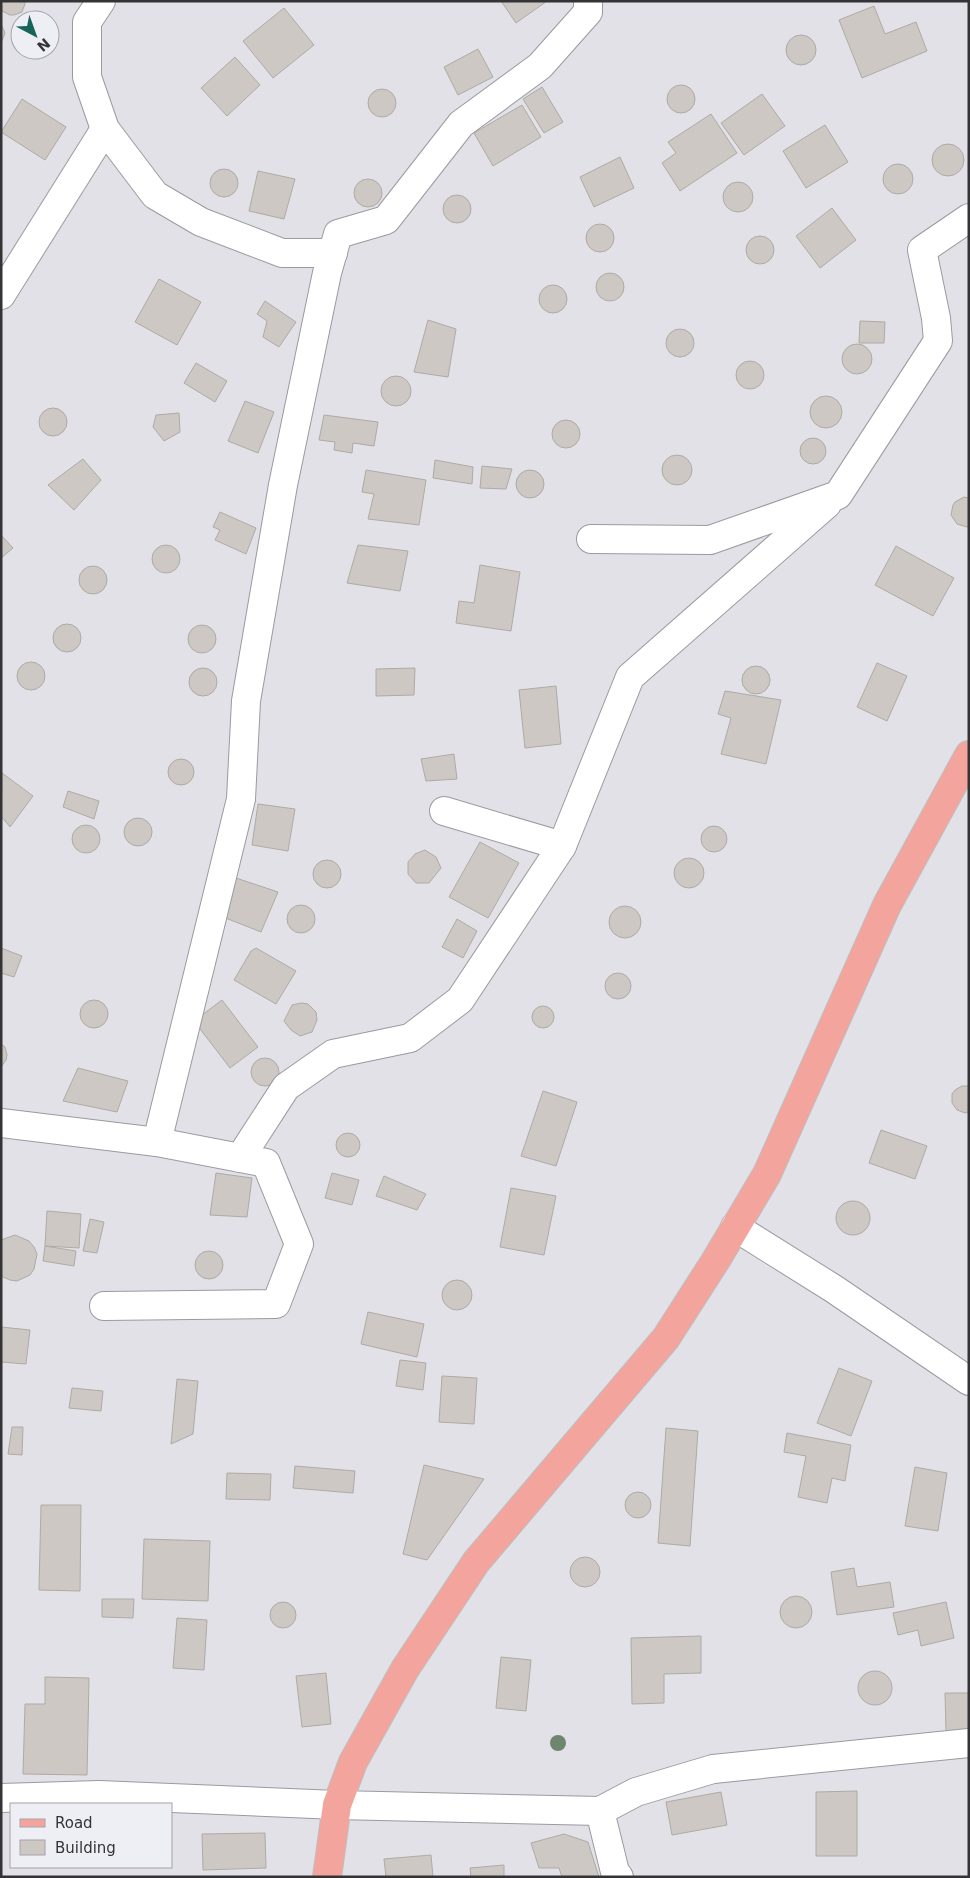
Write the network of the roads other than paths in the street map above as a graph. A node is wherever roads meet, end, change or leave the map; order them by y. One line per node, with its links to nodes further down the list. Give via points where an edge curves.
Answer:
1 (101, 1): 3 (street, via 87,22 87,78)
2 (588, 1): 5 (street, via 588,12 540,66 461,124 386,220 338,234)
3 (105, 129): 5 (street, via 155,195 201,222 282,253); 6 (street)
4 (969, 218): 7 (street, via 922,250 938,341)
5 (333, 253): 13 (street, via 283,485 246,701 240,799)
6 (1, 295)
7 (838, 495): 8 (street, via 710,540); 11 (street, via 630,677)
8 (591, 539)
9 (969, 755): 15 (main road, via 887,905 767,1174)
10 (444, 811): 11 (street)
11 (562, 846): 14 (street, via 460,1000 410,1038 333,1054 286,1087)
12 (1, 1123): 13 (street)
13 (157, 1142): 14 (street)
14 (240, 1158): 16 (street, via 266,1163 299,1244 276,1304)
15 (735, 1227): 17 (street); 20 (main road, via 666,1338 476,1562 405,1669 353,1762)
16 (104, 1306)
17 (969, 1380)
18 (969, 1743): 21 (street, via 713,1769 636,1792)
19 (1, 1798): 20 (street, via 99,1794)
20 (337, 1805): 21 (street); 22 (main road)
21 (600, 1811): 23 (street)
22 (327, 1877)
23 (619, 1877)

